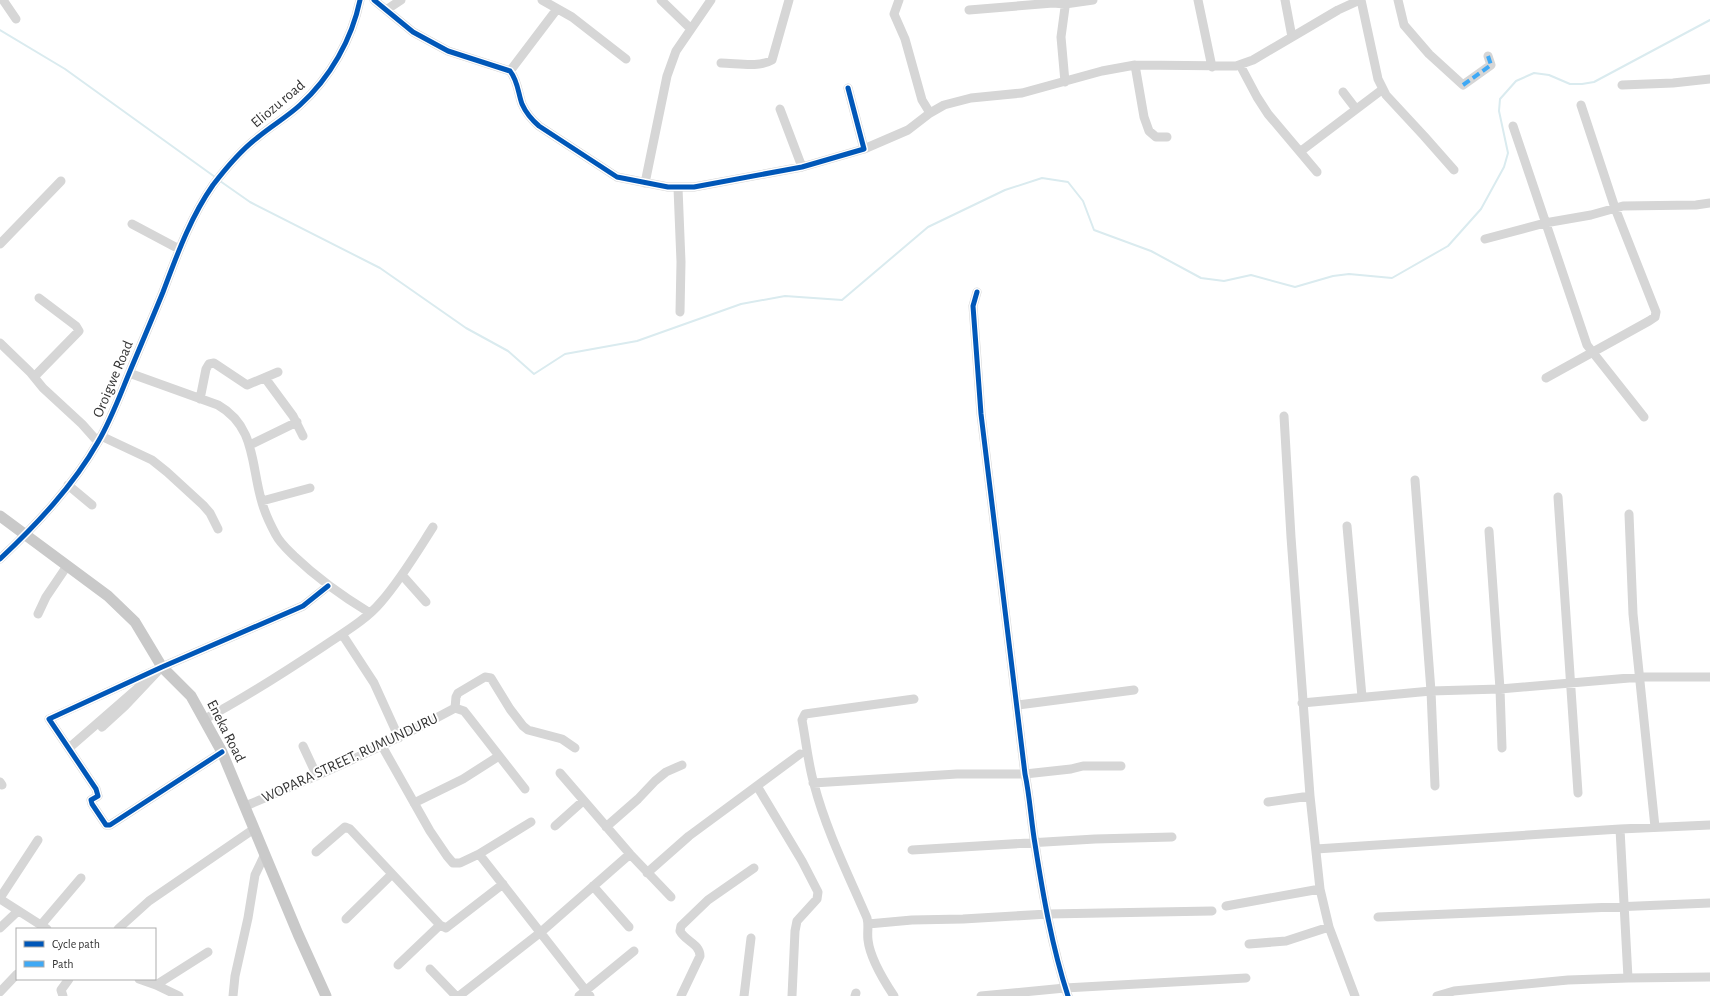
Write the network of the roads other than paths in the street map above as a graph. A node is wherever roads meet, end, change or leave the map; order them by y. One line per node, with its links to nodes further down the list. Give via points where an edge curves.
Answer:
1 (3, 0): 19 (street)
2 (360, 0): 48 (street, Eliozu road, via 343,48 327,75 301,104 238,154)
3 (374, 0): 17 (street)
4 (401, 0): 17 (street)
5 (543, 0): 16 (street)
6 (661, 0): 20 (street)
7 (711, 0): 20 (street)
8 (789, 0): 24 (street, via 772,60 758,64)
9 (899, 0): 38 (street, via 894,14 905,39 922,100)
10 (1093, 0): 15 (street)
11 (1198, 0): 27 (street)
12 (1285, 0): 21 (street)
13 (1358, 0): 21 (street); 33 (street, via 1378,79)
14 (1398, 0): 22 (street, via 1404,26 1429,54 1463,85 1491,64)
15 (1066, 2): 18 (street); 30 (street, via 1061,38)
16 (557, 9): 23 (street, via 572,17); 28 (street)
17 (386, 10): 28 (street, via 413,32 448,51)
18 (969, 10)
19 (16, 19)
20 (691, 29): 47 (street, via 676,51 667,76)
21 (1292, 37): 26 (street)
22 (1488, 56)
23 (626, 59)
24 (721, 63)
25 (1135, 65): 27 (street); 30 (street); 40 (street, via 1149,131 1156,137)
26 (1240, 65): 27 (street); 42 (street, via 1264,108)
27 (1212, 67)
28 (510, 71): 47 (street, via 523,104 539,126 617,176)
29 (1710, 79): 31 (street)
30 (1065, 82): 38 (street, via 1022,93 971,98 944,105)
31 (1622, 85)
32 (848, 88): 41 (street)
33 (1383, 89): 37 (street); 44 (street, via 1399,111)
34 (1343, 92): 37 (street)
35 (1581, 105): 51 (street)
36 (780, 109): 43 (street)
37 (1356, 109): 42 (street)
38 (930, 113): 41 (street, via 908,130)
39 (1513, 126): 52 (street)
40 (1167, 137)
41 (864, 149): 43 (street)
42 (1301, 151): 45 (street)
43 (802, 167): 49 (street, via 744,179)
44 (1454, 170)
45 (1318, 172)
46 (60, 181): 55 (street)
47 (645, 183): 49 (street)
48 (213, 186): 56 (street, Oroigwe Road)
49 (678, 188): 59 (street, via 682,262)
50 (1710, 203): 51 (street)
51 (1615, 208): 52 (street); 61 (street, via 1656,312 1655,317 1649,321)
52 (1545, 223): 54 (street); 61 (street, via 1587,345)
53 (132, 224): 56 (street)
54 (1485, 239)
55 (0, 244)
56 (179, 249): 63 (street, Oroigwe Road)
57 (977, 292): 105 (street, via 973,306 981,414)
58 (39, 298): 64 (street, via 79,330)
59 (680, 312)
60 (0, 344): 64 (street)
61 (1592, 352): 66 (street); 69 (street)
62 (278, 372): 65 (street)
63 (129, 373): 67 (street); 72 (street, Oroigwe Road)
64 (34, 377): 72 (street)
65 (265, 378): 67 (street, via 247,385 214,363 209,364); 70 (street)
66 (1546, 378)
67 (200, 399): 73 (street, via 226,409 236,420)
68 (1284, 416): 104 (street)
69 (1644, 417)
70 (297, 422): 71 (street); 73 (street)
71 (303, 436)
72 (99, 439): 75 (street, Oroigwe Road); 84 (street, via 152,460 203,505)
73 (250, 444): 78 (street)
74 (1416, 480): 101 (street)
75 (68, 486): 79 (street); 86 (street, Oroigwe Road)
76 (310, 488): 78 (street)
77 (1558, 497): 98 (street)
78 (262, 501): 90 (street, via 276,537)
79 (92, 504)
80 (1629, 514): 97 (street, via 1634,614)
81 (0, 516): 86 (main road, Eneka Road)
82 (1347, 526): 102 (street)
83 (433, 527): 89 (street)
84 (218, 529)
85 (1489, 531): 99 (street)
86 (25, 535): 87 (street, Oroigwe Road); 88 (main road, Eneka Road)
87 (0, 559)
88 (67, 566): 93 (street); 95 (main road, Eneka Road, via 108,596 135,622)
89 (402, 575): 91 (street); 92 (street)
90 (328, 586): 92 (street); 95 (street, via 303,606)
91 (426, 602)
92 (370, 613): 94 (street)
93 (38, 614)
94 (342, 634): 107 (street, via 243,699); 108 (street, via 374,683)
95 (162, 667): 95 (street, via 125,706 102,727 134,694); 107 (main road, Eneka Road, via 191,696); 111 (street); 111 (street, via 49,719)
96 (1710, 676): 97 (street)
97 (1641, 677): 98 (street); 136 (street)
98 (1571, 683): 99 (street); 126 (street)
99 (1500, 689): 101 (street); 113 (street)
100 (1134, 690): 105 (street)
101 (1430, 691): 102 (street); 124 (street)
102 (1362, 697): 104 (street)
103 (914, 699): 122 (street, via 805,714 802,720)
104 (1302, 703): 127 (street)
105 (1018, 705): 120 (street)
106 (455, 708): 108 (street, WOPARA STREET, RUMUNDURU); 112 (street, via 458,693 485,677 491,678 523,726 528,730 562,739); 116 (street, via 464,711)
107 (204, 719): 114 (main road, Eneka Road)
108 (399, 738): 110 (street, WOPARA STREET, RUMUNDURU)
109 (303, 746): 121 (street)
110 (382, 746): 121 (street, WOPARA STREET, RUMUNDURU); 130 (street)
111 (69, 748): 114 (street, via 98,794 91,800 92,804 104,824 110,825)
112 (575, 748)
113 (1502, 748)
114 (222, 752): 131 (main road, Eneka Road)
115 (800, 754): 123 (street)
116 (499, 756): 125 (street); 130 (street, via 463,779)
117 (682, 765): 135 (street, via 666,772)
118 (1121, 766): 120 (street, via 1083,766)
119 (560, 773): 128 (street)
120 (1026, 774): 122 (street, via 957,774); 141 (street)
121 (317, 776): 131 (street, WOPARA STREET, RUMUNDURU)
122 (814, 783): 165 (street, via 834,847)
123 (757, 786): 149 (street, via 689,836); 196 (street, via 818,892 817,899 797,921)
124 (1435, 786)
125 (525, 789)
126 (1578, 793)
127 (1310, 796): 129 (street); 142 (street)
128 (583, 801): 134 (street); 135 (street)
129 (1268, 802)
130 (414, 803): 146 (street, via 453,863 460,863)
131 (245, 806): 137 (main road, Eneka Road)
132 (531, 822): 146 (street)
133 (1710, 825): 136 (street)
134 (555, 826)
135 (606, 827): 147 (street)
136 (1655, 827): 138 (street)
137 (254, 829): 145 (main road, Eneka Road); 171 (street, via 149,901)
138 (1620, 829): 142 (street); 159 (street)
139 (1172, 837): 141 (street)
140 (38, 840): 156 (street)
141 (1035, 842): 143 (street); 162 (street)
142 (1316, 849): 154 (street)
143 (912, 850)
144 (316, 852): 150 (street, via 345,827 350,829)
145 (265, 854): 191 (street, via 255,875 234,976); 192 (main road, Eneka Road, via 300,941)
146 (479, 854): 152 (street)
147 (630, 854): 149 (street); 153 (street)
148 (754, 868): 194 (street, via 708,900 681,926 683,936 700,950 700,956)
149 (647, 873): 155 (street)
150 (392, 874): 164 (street); 166 (street)
151 (81, 878): 167 (street)
152 (503, 884): 166 (street, via 446,928); 172 (street)
153 (593, 886): 168 (street); 172 (street)
154 (1320, 889): 158 (street); 169 (street)
155 (671, 897)
156 (0, 899): 160 (street)
157 (1710, 903): 159 (street)
158 (1226, 906)
159 (1624, 906): 163 (street); 182 (street)
160 (18, 911): 167 (street); 170 (street)
161 (1212, 911): 162 (street)
162 (1048, 914): 165 (street); 187 (street)
163 (1378, 916)
164 (346, 919)
165 (868, 924): 197 (street, via 868,940 876,962)
166 (440, 925): 177 (street)
167 (44, 927)
168 (629, 927)
169 (1329, 927): 174 (street, via 1286,941); 199 (street)
170 (0, 928)
171 (119, 928)
172 (541, 932): 188 (street); 193 (street)
173 (751, 938): 195 (street)
174 (1249, 944)
175 (634, 951): 188 (street)
176 (208, 952): 185 (street)
177 (398, 965)
178 (430, 969): 193 (street)
179 (16, 975): 186 (street)
180 (1710, 977): 182 (street)
181 (1246, 978): 187 (street)
182 (1628, 978): 200 (street, via 1568,980 1454,991)
183 (68, 980): 189 (street, via 61,990)
184 (141, 980): 185 (street)
185 (156, 985): 190 (street)
186 (0, 992)
187 (1067, 992): 198 (street)
188 (585, 994)
189 (63, 996)
190 (179, 996)
191 (233, 996)
192 (326, 996)
193 (458, 996)
194 (680, 996)
195 (744, 996)
196 (792, 996)
197 (894, 996)
198 (981, 996)
199 (1355, 996)
200 (1437, 996)

